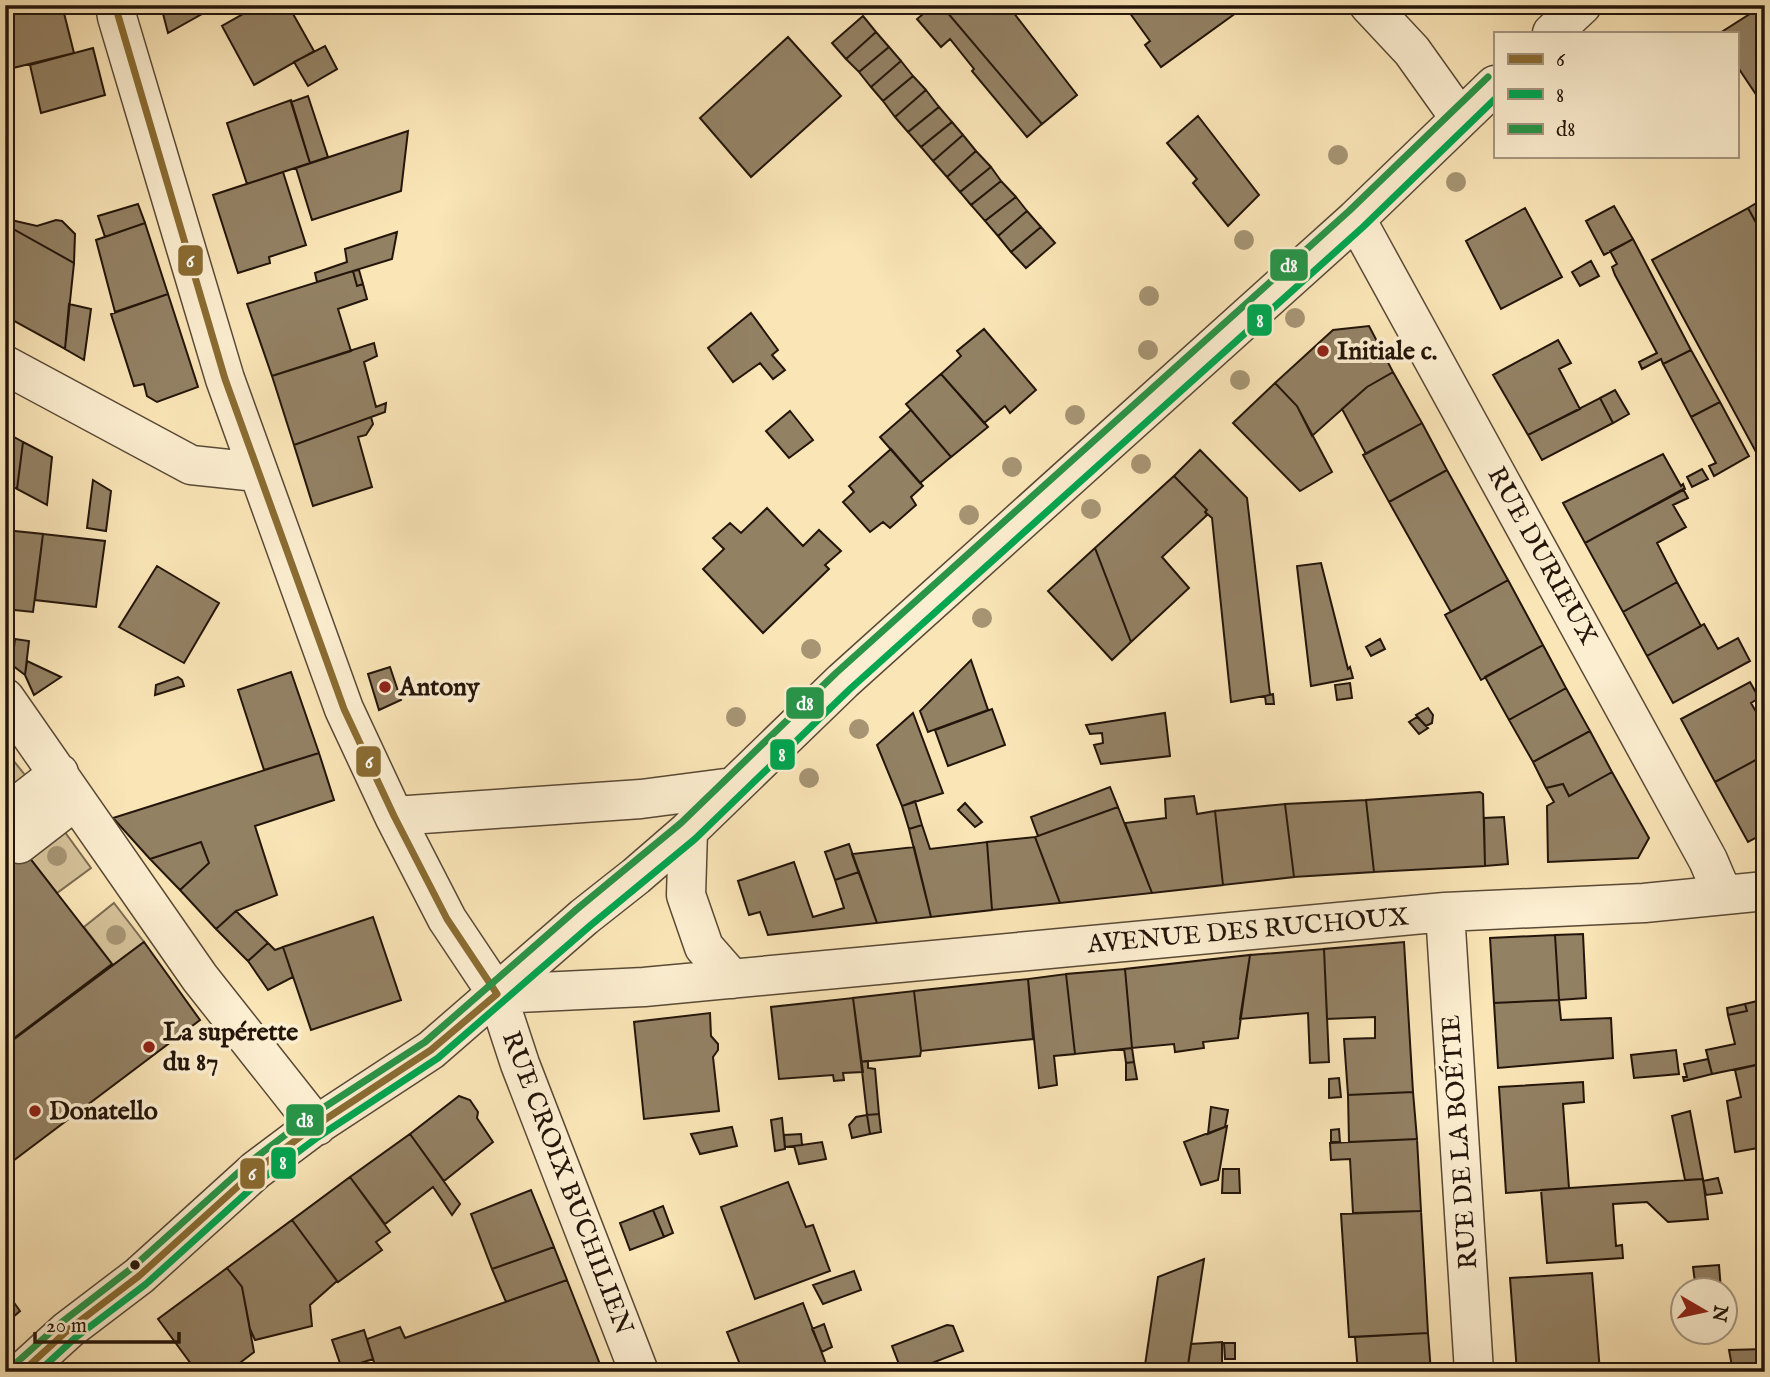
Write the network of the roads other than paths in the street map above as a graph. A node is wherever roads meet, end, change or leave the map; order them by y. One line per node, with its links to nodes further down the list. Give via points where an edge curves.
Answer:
1 (115, 5): 9 (street, RUE CROIX BUCHILIEN, via 225,379)
2 (1369, 5): 6 (street, via 1412,51)
3 (1582, 5): 4 (street)
4 (1553, 32)
5 (1494, 86): 6 (street)
6 (1460, 117): 7 (street)
7 (1356, 219): 12 (street, via 843,681); 17 (street, RUE DURIEUX)
8 (5, 365): 9 (street, via 191,465)
9 (257, 472): 13 (street, RUE CROIX BUCHILIEN, via 344,709)
10 (5, 698): 11 (street)
11 (67, 787): 14 (street); 21 (street, via 200,978)
12 (733, 787): 13 (street, via 640,799); 15 (street)
13 (394, 816): 20 (street, RUE CROIX BUCHILIEN, via 447,919)
14 (12, 830)
15 (688, 831): 19 (street, via 686,895 704,947); 20 (street)
16 (1765, 891): 17 (street, AVENUE DES RUCHOUX)
17 (1724, 895): 18 (street, AVENUE DES RUCHOUX)
18 (1445, 912): 19 (street, AVENUE DES RUCHOUX); 24 (street, RUE DE LA BOÉTIE)
19 (732, 979): 20 (street, AVENUE DES RUCHOUX)
20 (497, 994): 21 (street, via 431,1050); 23 (street, RUE CROIX BUCHILIEN)
21 (317, 1126): 22 (street, via 256,1170 139,1276)
22 (22, 1372)
23 (639, 1372)
24 (1474, 1372)

